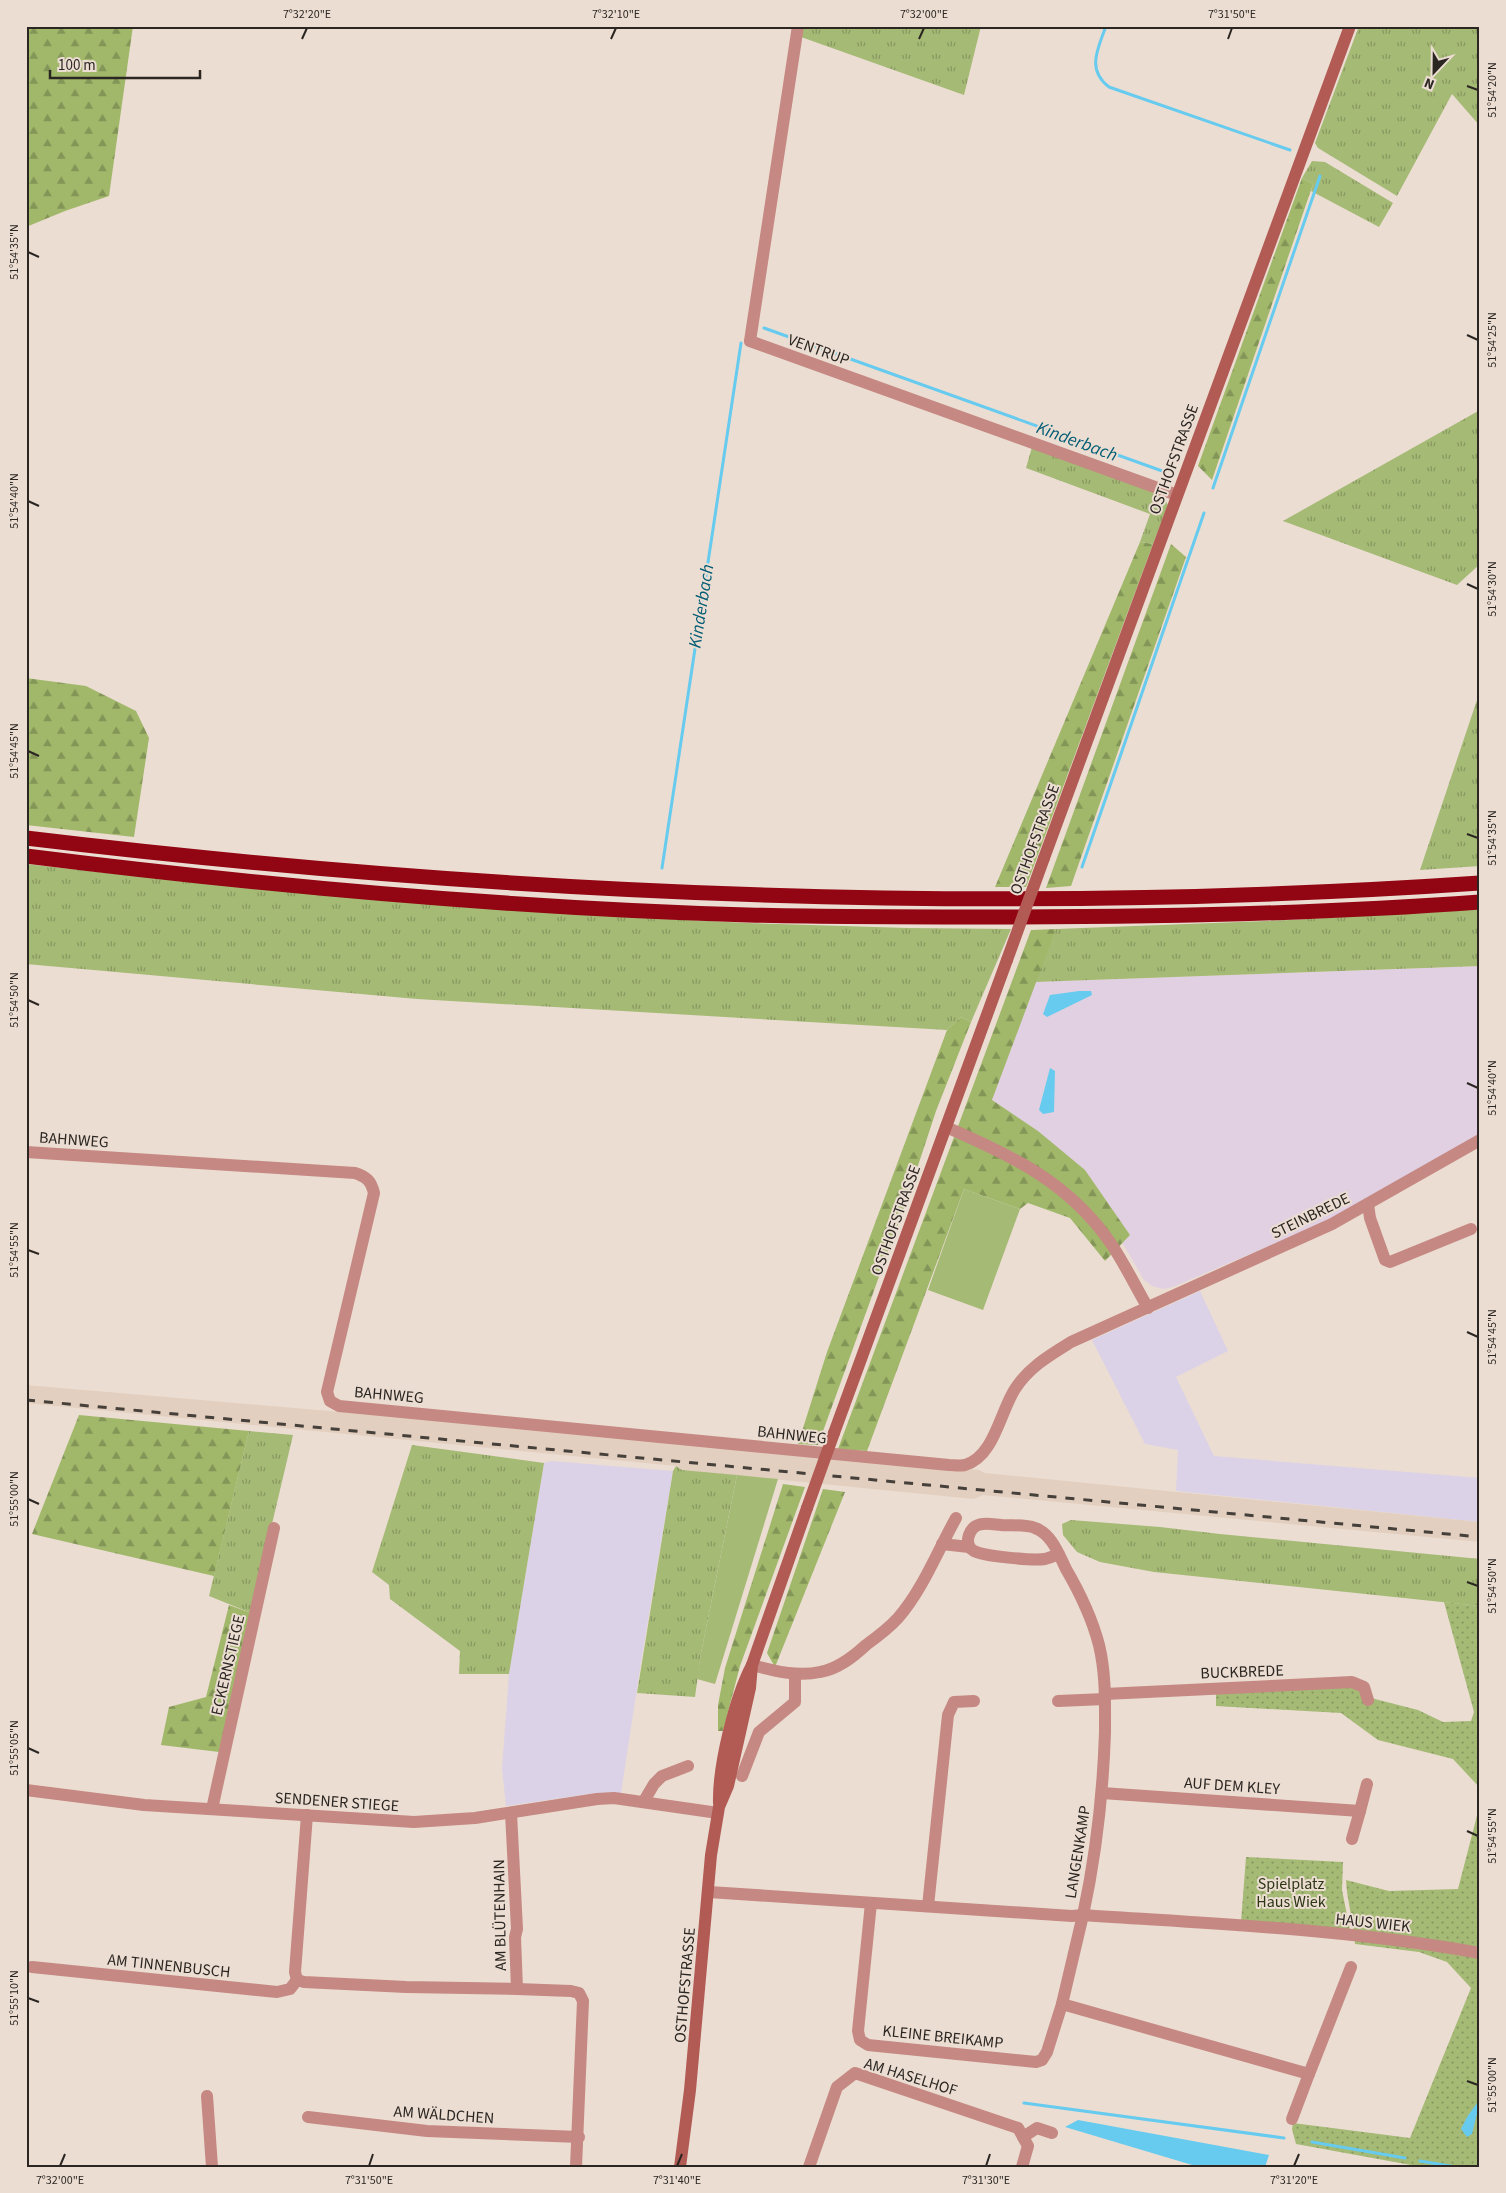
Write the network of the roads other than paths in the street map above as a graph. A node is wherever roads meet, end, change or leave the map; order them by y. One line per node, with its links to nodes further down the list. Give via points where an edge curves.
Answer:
1 (798, 26): 3 (street, VENTRUP, via 750,342)
2 (1350, 26): 3 (street, OSTHOFSTRASSE)
3 (1177, 495): 8 (street, OSTHOFSTRASSE, bridge)
4 (26, 838): 6 (highway, via 346,872 748,896 1090,899 1288,894)
5 (26, 856): 7 (highway, via 345,891 748,915 1092,918 1290,913)
6 (1480, 883)
7 (1480, 902)
8 (946, 1127): 13 (street, via 1002,1151 1039,1172 1068,1196 1112,1244); 20 (street, OSTHOFSTRASSE, bridge)
9 (1480, 1140): 11 (street, STEINBREDE)
10 (26, 1152): 14 (street, BAHNWEG, via 364,1176 371,1182 374,1193 328,1392 330,1401 339,1406 894,1461 965,1465)
11 (1368, 1204): 12 (street, via 1385,1260 1390,1262); 13 (street, STEINBREDE, via 1332,1224)
12 (1471, 1229)
13 (1148, 1308): 14 (street, STEINBREDE, via 1071,1342 1042,1360 1015,1389)
14 (984, 1454)
15 (956, 1518): 17 (street)
16 (274, 1528): 32 (street, ECKERNSTIEGE)
17 (942, 1544): 18 (street); 21 (street, via 898,1618 855,1655 835,1667)
18 (969, 1547): 19 (street, via 982,1554 1033,1559); 19 (street, LANGENKAMP, via 967,1541 972,1529 980,1523 1028,1527 1041,1532)
19 (1059, 1554): 22 (street, LANGENKAMP, via 1091,1620 1099,1646)
20 (752, 1665): 21 (street); 33 (street, OSTHOFSTRASSE, via 750,1688 728,1786)
21 (795, 1674): 27 (street, via 795,1702 759,1732)
22 (1105, 1696): 23 (street, BUCKBREDE, via 1352,1682 1364,1688); 25 (street); 30 (street, LANGENKAMP)
23 (1368, 1700)
24 (974, 1701): 40 (street, via 954,1702 948,1715)
25 (1058, 1701)
26 (688, 1766): 31 (street, via 662,1776)
27 (742, 1776)
28 (1367, 1784): 34 (street)
29 (26, 1790): 32 (street, SENDENER STIEGE, via 126,1803)
30 (1102, 1793): 34 (street, AUF DEM KLEY); 41 (street, LANGENKAMP)
31 (644, 1801): 33 (street, SENDENER STIEGE); 35 (street, SENDENER STIEGE, via 597,1799)
32 (212, 1809): 36 (street, SENDENER STIEGE)
33 (718, 1810): 38 (street, OSTHOFSTRASSE)
34 (1360, 1811): 37 (street)
35 (511, 1812): 36 (street, SENDENER STIEGE, via 414,1822); 46 (street, AM BLÜTENHAIN)
36 (307, 1816): 45 (street, via 294,1972)
37 (1352, 1839)
38 (709, 1892): 39 (street, LANGENKAMP); 57 (street, OSTHOFSTRASSE)
39 (870, 1903): 40 (street, LANGENKAMP); 47 (street, KLEINE BREIKAMP, via 858,2031 864,2043 1036,2062 1042,2060 1047,2052)
40 (928, 1906): 41 (street, LANGENKAMP)
41 (1083, 1915): 42 (street, HAUS WIEK, via 1354,1935); 47 (street, KLEINE BREIKAMP)
42 (1480, 1954)
43 (32, 1966): 45 (street, AM TINNENBUSCH, via 277,1992 290,1989)
44 (1351, 1967): 48 (street)
45 (297, 1980): 46 (street, via 388,1987)
46 (517, 1989): 53 (street, AM BLÜTENHAIN, via 579,1993 582,2001)
47 (1062, 2004): 48 (street)
48 (1309, 2074): 51 (street)
49 (207, 2096): 55 (street)
50 (308, 2117): 53 (street, AM WÄLDCHEN, via 427,2131)
51 (1292, 2119)
52 (1052, 2133): 54 (street, via 1036,2128)
53 (579, 2137): 56 (street, AM BLÜTENHAIN)
54 (1023, 2137): 58 (street, AM HASELHOF, via 1018,2128 855,2074 837,2087); 59 (street, via 1028,2146)
55 (212, 2167)
56 (576, 2167)
57 (680, 2167)
58 (809, 2167)
59 (1022, 2167)

